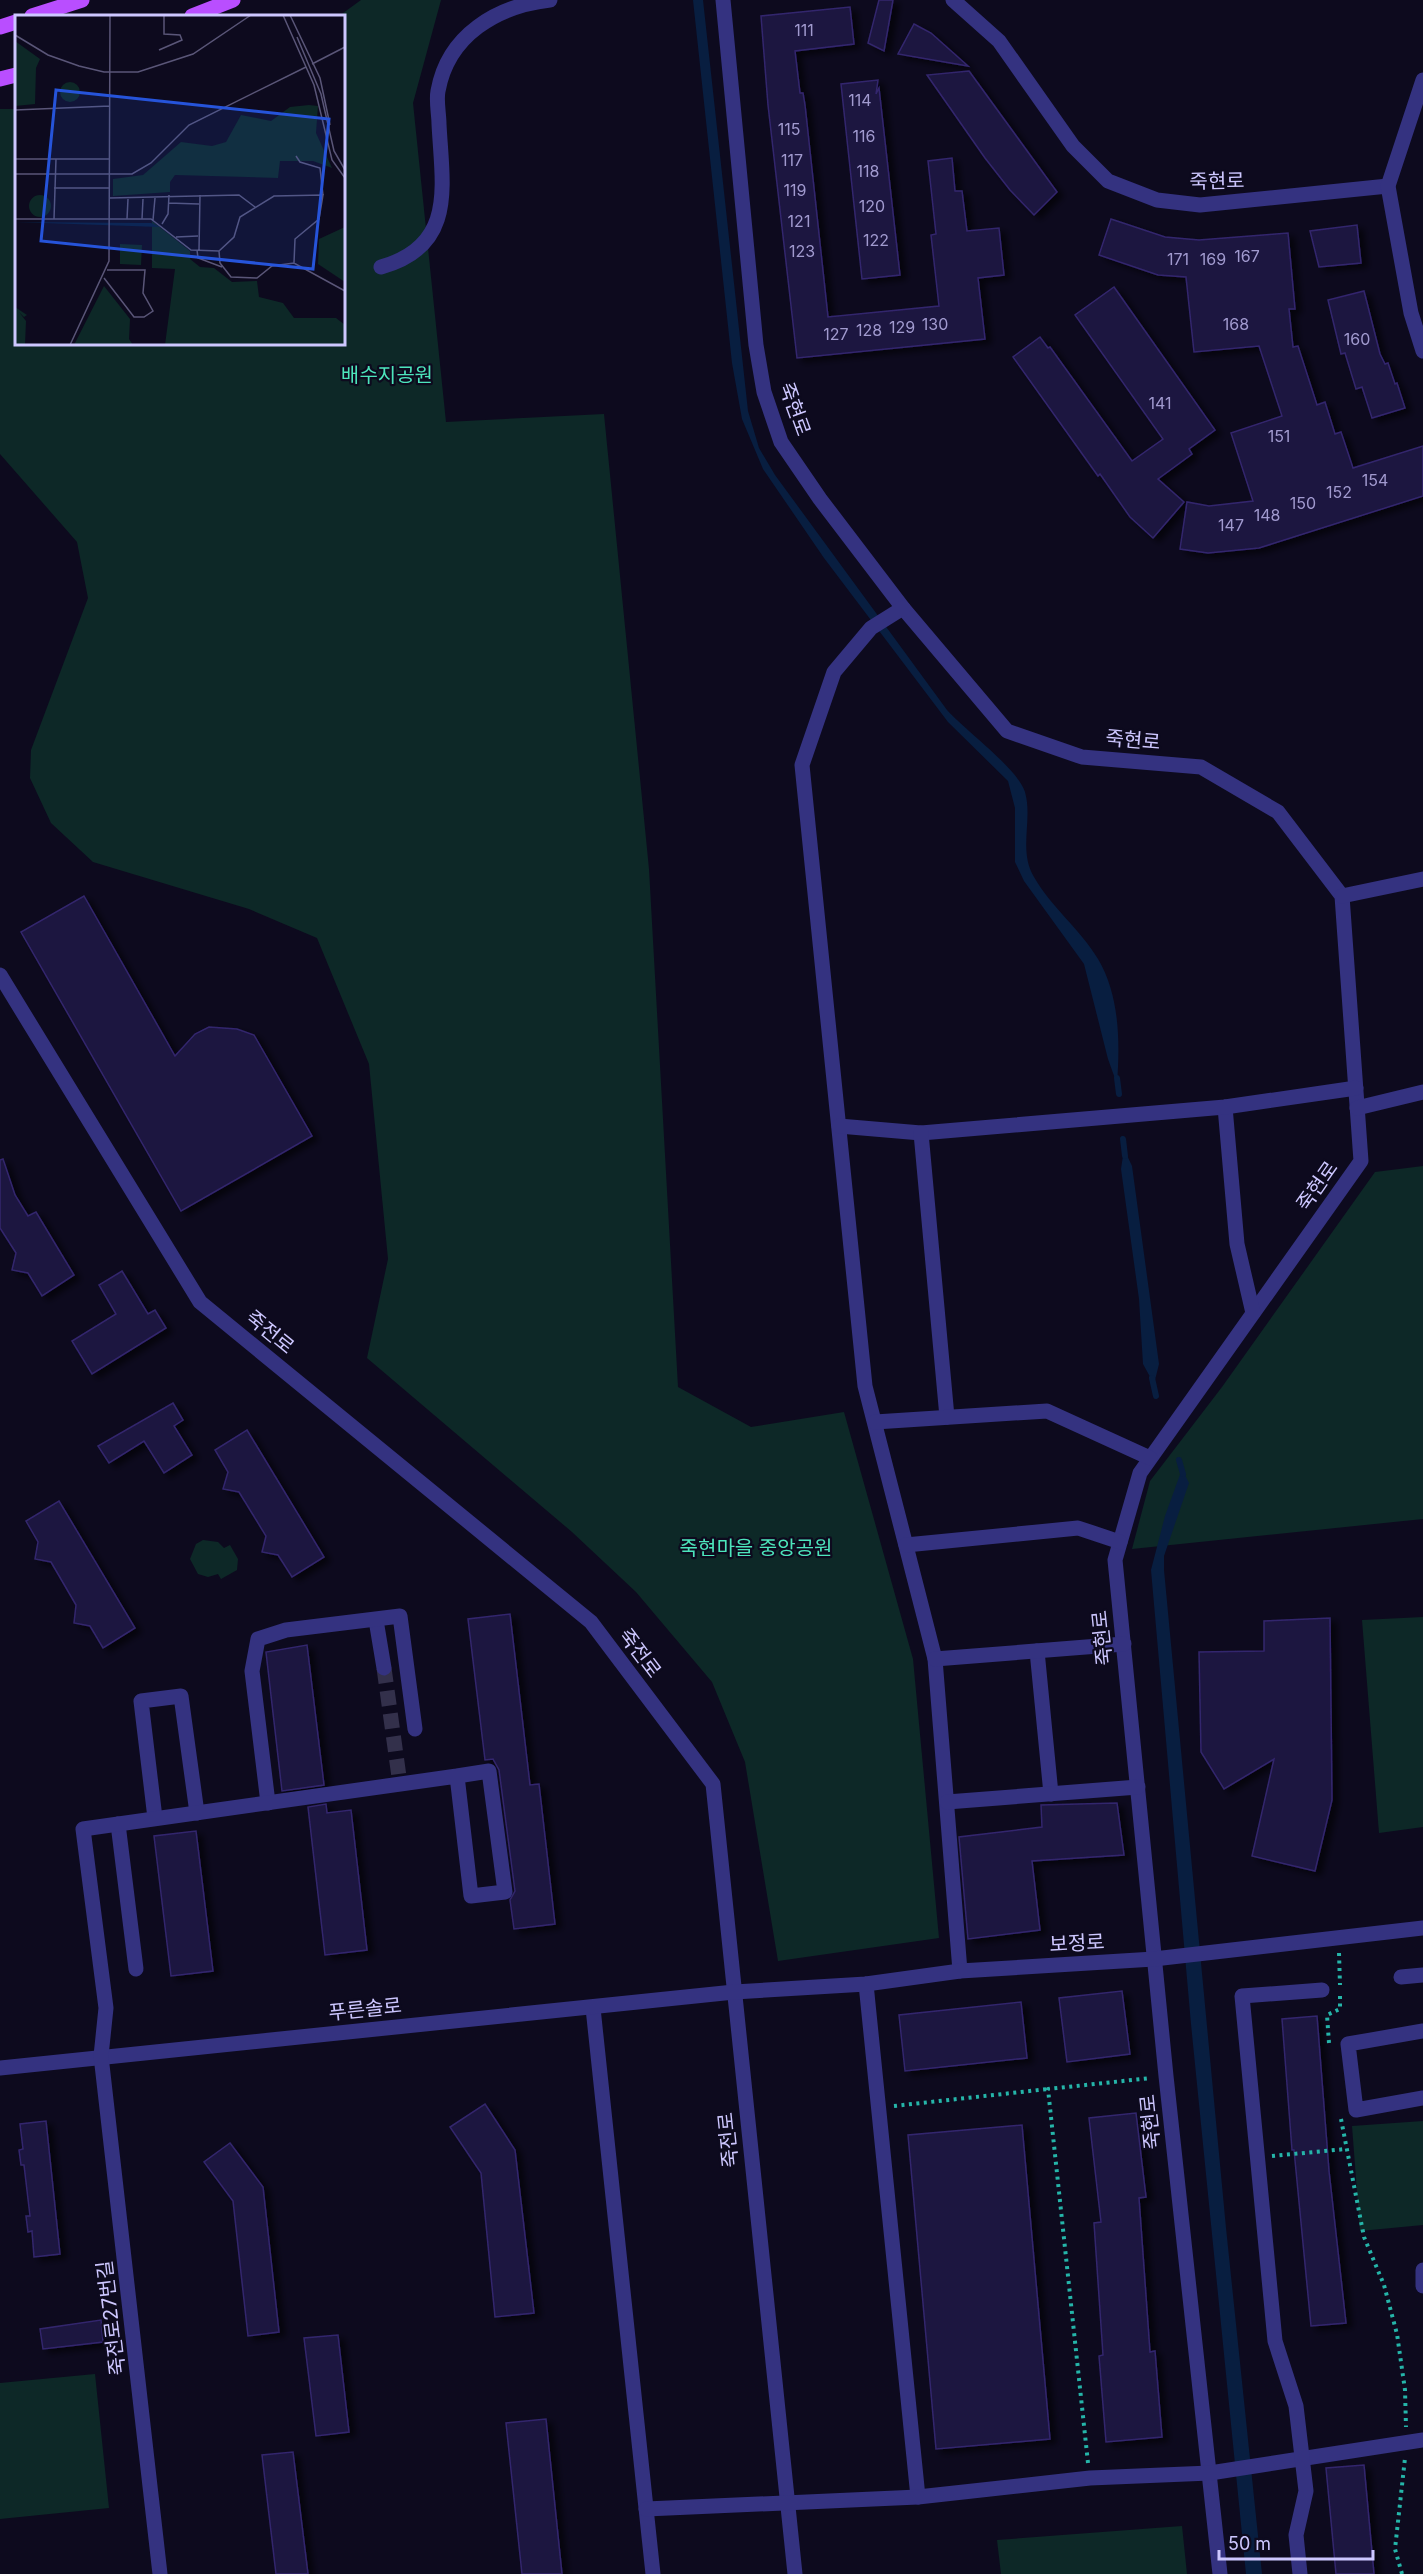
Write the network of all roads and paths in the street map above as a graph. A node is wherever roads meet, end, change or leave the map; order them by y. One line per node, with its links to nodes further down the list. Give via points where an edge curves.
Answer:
1 (82, 0): 6 (main road)
2 (233, 0): 7 (main road)
3 (550, 0): 14 (street, via 499,12 468,33 450,58 438,92 443,203 440,214 430,234 405,261)
4 (723, 0): 16 (street, 죽현로, via 756,345 764,392 781,442)
5 (953, 0): 13 (street, 죽현로, via 999,41 1072,146 1108,181 1157,200 1200,205)
6 (35, 15)
7 (195, 15)
8 (15, 22): 9 (main road)
9 (0, 27)
10 (15, 75): 11 (main road)
11 (0, 79)
12 (1423, 80): 13 (street)
13 (1388, 186): 15 (street, via 1410,313)
14 (381, 267)
15 (1423, 351)
16 (903, 608): 18 (street, 죽현로, via 1007,731 1082,757 1201,767 1278,812); 24 (street, via 871,628 834,672 802,765)
17 (1423, 879): 18 (street)
18 (1342, 896): 20 (street, 죽현로)
19 (0, 975): 55 (street, 죽전로, via 200,1302 591,1622 712,1783)
20 (1356, 1088): 22 (street); 23 (street, 죽현로)
21 (1423, 1092): 23 (street)
22 (1225, 1107): 25 (street); 26 (street, via 1237,1244)
23 (1357, 1108): 26 (street, 죽현로, via 1361,1161)
24 (839, 1126): 25 (street); 28 (street, via 865,1386)
25 (921, 1133): 27 (street)
26 (1253, 1313): 29 (street, 죽현로)
27 (947, 1417): 28 (street); 29 (street, via 1047,1411)
28 (874, 1422): 31 (street)
29 (1150, 1458): 30 (street, 죽현로, via 1140,1473)
30 (1120, 1542): 31 (street, via 1078,1528); 33 (street, 죽현로, via 1115,1560)
31 (906, 1545): 35 (street)
32 (376, 1620): 36 (street); 37 (street, via 400,1616); 42 (street, via 286,1630 258,1639 252,1671)
33 (1124, 1644): 34 (street); 39 (street, 죽현로)
34 (1037, 1651): 35 (street); 40 (street)
35 (935, 1659): 41 (street)
36 (384, 1668)
37 (415, 1729)
38 (457, 1776): 38 (street, via 471,1896 505,1892 489,1771); 42 (street)
39 (1138, 1787): 40 (street); 48 (street, 죽현로)
40 (1051, 1794): 41 (street)
41 (947, 1802): 50 (street)
42 (268, 1803): 43 (street)
43 (196, 1813): 44 (street); 44 (street, via 181,1696 141,1701)
44 (155, 1818): 45 (street)
45 (118, 1824): 49 (street); 59 (street, 죽전로27번길, via 83,1829 106,2008)
46 (1423, 1928): 47 (street, 보정로)
47 (1338, 1938): 48 (street, 보정로); 58 (path, via 1340,2008 1328,2015)
48 (1154, 1959): 50 (street, 보정로); 61 (street, 죽현로)
49 (136, 1969)
50 (960, 1971): 53 (street, 보정로)
51 (1423, 1975): 52 (street)
52 (1401, 1977)
53 (866, 1984): 55 (street, 보정로); 64 (street)
54 (1322, 1990): 67 (street, via 1242,1996)
55 (734, 1992): 56 (street, 푸른솔로); 76 (street, 죽전로)
56 (593, 2008): 59 (street, 푸른솔로); 77 (street)
57 (1423, 2031): 63 (street, via 1348,2044 1356,2110)
58 (1329, 2048)
59 (101, 2056): 60 (street, 푸른솔로); 78 (street, 죽전로27번길)
60 (0, 2068)
61 (1166, 2076): 62 (path); 73 (street, 죽현로)
62 (1048, 2090): 64 (path); 74 (path)
63 (1423, 2098)
64 (880, 2107): 75 (street)
65 (1341, 2115): 66 (path)
66 (1346, 2149): 67 (path); 71 (path, via 1364,2237 1384,2285 1397,2334 1405,2390)
67 (1257, 2158): 72 (street, via 1275,2341 1296,2406)
68 (1423, 2270): 69 (street)
69 (1423, 2286)
70 (1423, 2440): 71 (street)
71 (1406, 2443): 72 (street); 83 (path, via 1395,2548)
72 (1302, 2460): 73 (street); 82 (street, via 1306,2491 1296,2535)
73 (1210, 2473): 74 (street); 81 (street, 죽현로)
74 (1090, 2478): 75 (street)
75 (918, 2497): 76 (street)
76 (789, 2505): 77 (street); 80 (street, 죽전로)
77 (646, 2510): 79 (street)
78 (160, 2574)
79 (653, 2574)
80 (795, 2574)
81 (1220, 2574)
82 (1300, 2574)
83 (1402, 2574)

